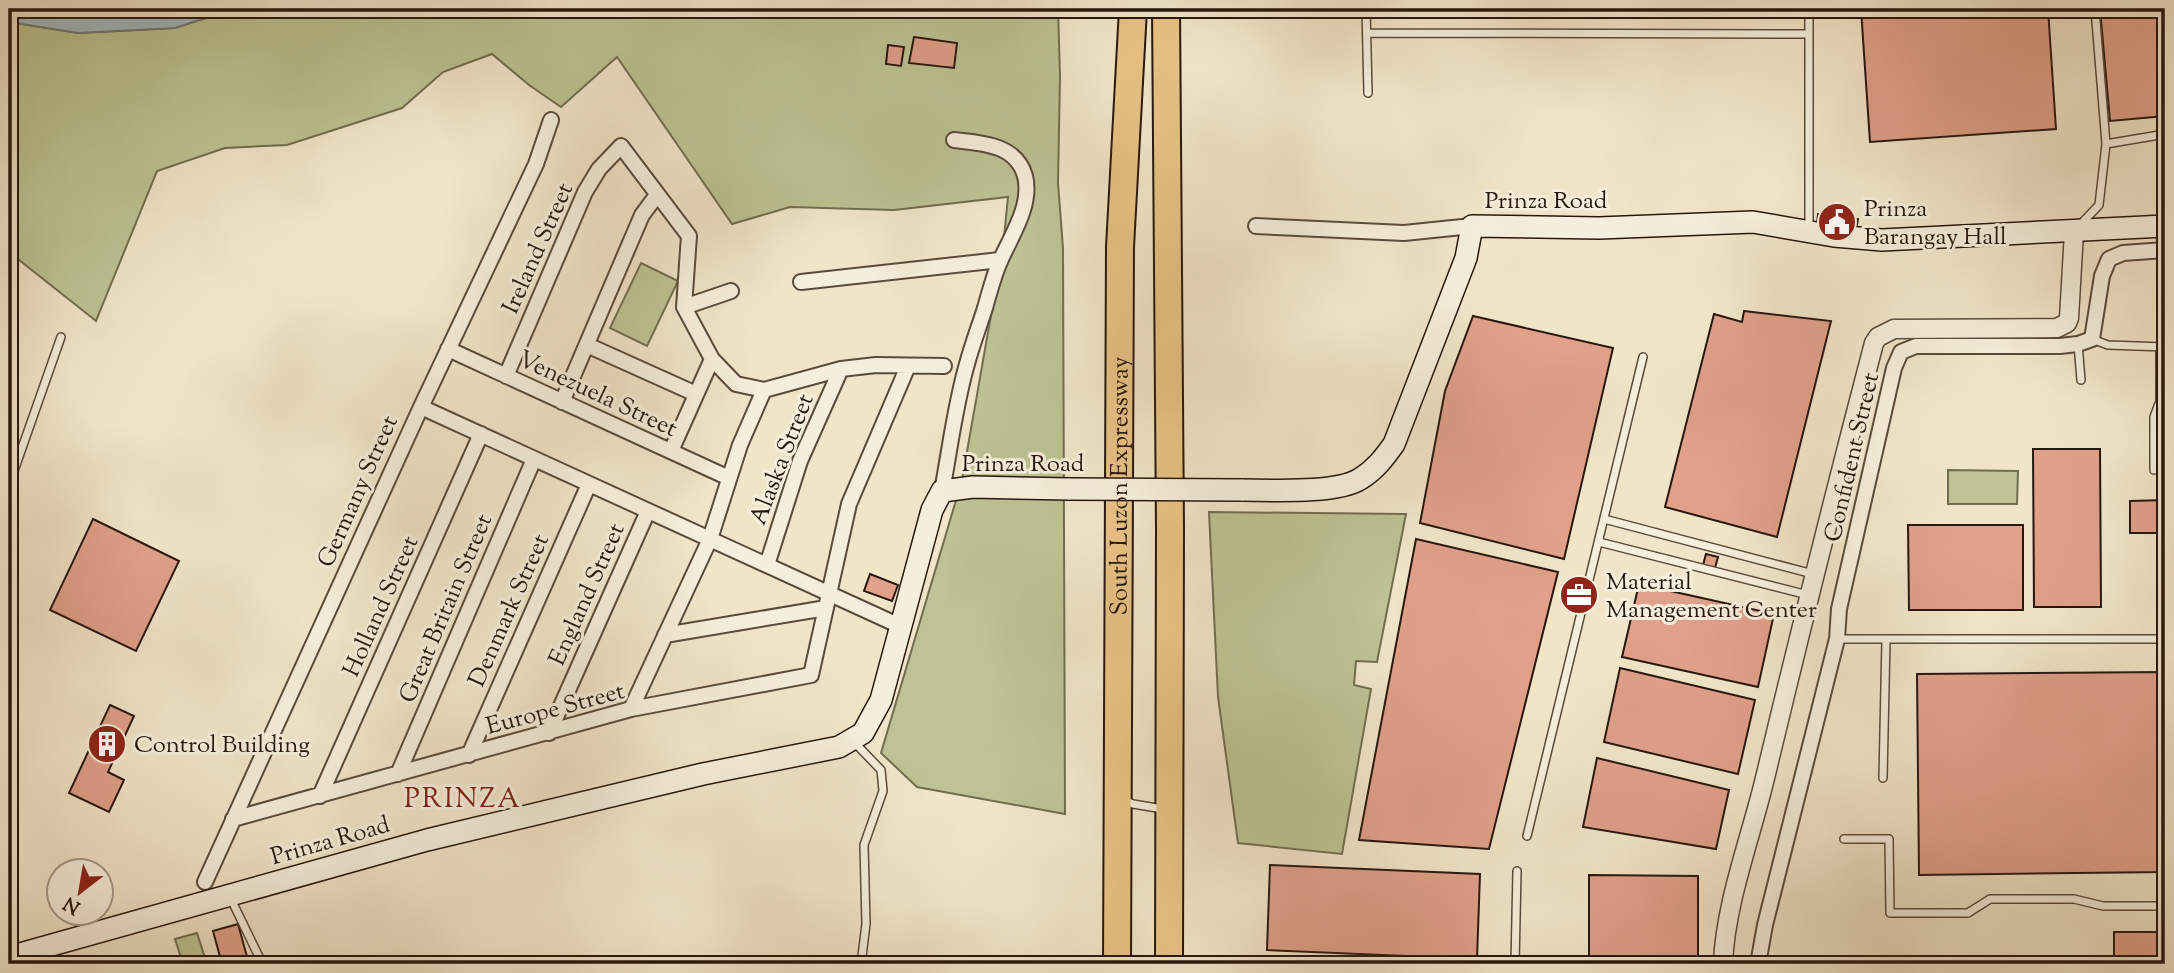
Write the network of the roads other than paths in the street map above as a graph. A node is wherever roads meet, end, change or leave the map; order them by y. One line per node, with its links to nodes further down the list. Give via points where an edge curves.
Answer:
1 (1133, 9): 68 (highway, South Luzon Expressway, via 1120,247)
2 (1166, 9): 69 (highway, South Luzon Expressway)
3 (1366, 9): 6 (lane)
4 (1810, 9): 7 (lane)
5 (2095, 9): 12 (lane)
6 (1367, 33): 7 (lane); 8 (lane)
7 (1809, 33): 17 (lane)
8 (1368, 93)
9 (551, 120): 28 (street, Germany Street, via 536,164)
10 (2165, 134): 12 (lane)
11 (954, 140): 20 (street, via 1008,152 1025,176 1023,210)
12 (2106, 144): 18 (lane, via 2099,205)
13 (657, 195): 23 (street, via 689,236); 26 (street, via 642,215); 34 (street, Ireland Street, via 621,146 599,169)
14 (1256, 226): 15 (street, via 1404,233)
15 (1472, 226): 17 (main road, Prinza Road, via 1599,228 1753,222); 47 (main road, Prinza Road, bridge, via 1466,258 1394,444 1377,468 1357,481 1315,489 972,487)
16 (2165, 226): 18 (main road, Prinza Road)
17 (1810, 232): 18 (main road, Prinza Road, via 1882,240)
18 (2074, 232): 53 (street, via 2069,318 2063,326 1894,329 1878,337)
19 (2165, 250): 25 (street, via 2123,253 2109,259)
20 (1000, 260): 21 (street); 47 (street, via 966,366)
21 (801, 282)
22 (731, 291): 23 (street)
23 (684, 307): 30 (street)
24 (61, 337): 46 (lane)
25 (2085, 341): 27 (lane); 35 (lane); 58 (street, Confident Street, via 1916,346 1901,352 1839,609)
26 (587, 345): 37 (street); 38 (street)
27 (2163, 347): 43 (lane, via 2160,401 2154,417)
28 (448, 349): 34 (street, Venezuela Street); 39 (street, Germany Street)
29 (1643, 357): 49 (lane)
30 (712, 359): 36 (street, via 736,384); 37 (street)
31 (908, 366): 32 (street); 33 (street); 55 (street, via 849,504)
32 (944, 366)
33 (841, 369): 36 (street); 52 (street, Alaska Street, via 800,461)
34 (506, 376): 38 (street, Venezuela Street)
35 (2081, 380)
36 (764, 390): 44 (street)
37 (696, 394): 41 (street)
38 (562, 402): 41 (street, Venezuela Street)
39 (421, 407): 40 (street); 70 (street, Germany Street)
40 (481, 434): 42 (street); 67 (street, Holland Street)
41 (671, 451): 44 (street, Venezuela Street)
42 (534, 459): 45 (street); 65 (street, Great Britain Street)
43 (2154, 470)
44 (729, 478): 50 (street)
45 (589, 484): 48 (street); 64 (street, Denmark Street)
46 (9, 485)
47 (942, 491): 56 (main road, Prinza Road, via 932,510)
48 (648, 511): 50 (street); 62 (street, England Street)
49 (1604, 519): 51 (lane); 53 (lane)
50 (710, 539): 52 (street); 57 (street)
51 (1599, 541): 54 (lane); 71 (lane)
52 (767, 565): 55 (street)
53 (1814, 574): 54 (street)
54 (1809, 596): 83 (street, via 1726,932)
55 (827, 601): 56 (street); 57 (street); 61 (street, Europe Street, via 811,675)
56 (900, 626): 63 (main road, Prinza Road, via 881,700 863,733)
57 (665, 635): 61 (street)
58 (1837, 639): 59 (lane); 84 (street, Confident Street)
59 (1886, 639): 60 (lane); 66 (lane)
60 (2165, 639)
61 (631, 709): 62 (street, Europe Street)
62 (548, 733): 64 (street, Europe Street)
63 (852, 740): 75 (main road, Prinza Road, via 839,747 703,774 427,840); 79 (lane, via 881,770 883,791 864,845)
64 (469, 755): 65 (street, Europe Street)
65 (398, 774): 67 (street, Europe Street)
66 (1883, 778)
67 (320, 796): 70 (street, Europe Street)
68 (1117, 797): 69 (lane); 80 (highway, South Luzon Expressway)
69 (1169, 810): 81 (highway, South Luzon Expressway)
70 (233, 820): 74 (street, Germany Street)
71 (1527, 836)
72 (1844, 839): 76 (lane, via 1889,839 1890,913 1968,913 1990,899)
73 (1517, 871): 82 (lane)
74 (205, 882)
75 (230, 896): 77 (main road, Prinza Road); 78 (lane)
76 (2165, 906)
77 (9, 957)
78 (262, 963)
79 (862, 964)
80 (1116, 964)
81 (1169, 964)
82 (1515, 964)
83 (1723, 964)
84 (1758, 964)

